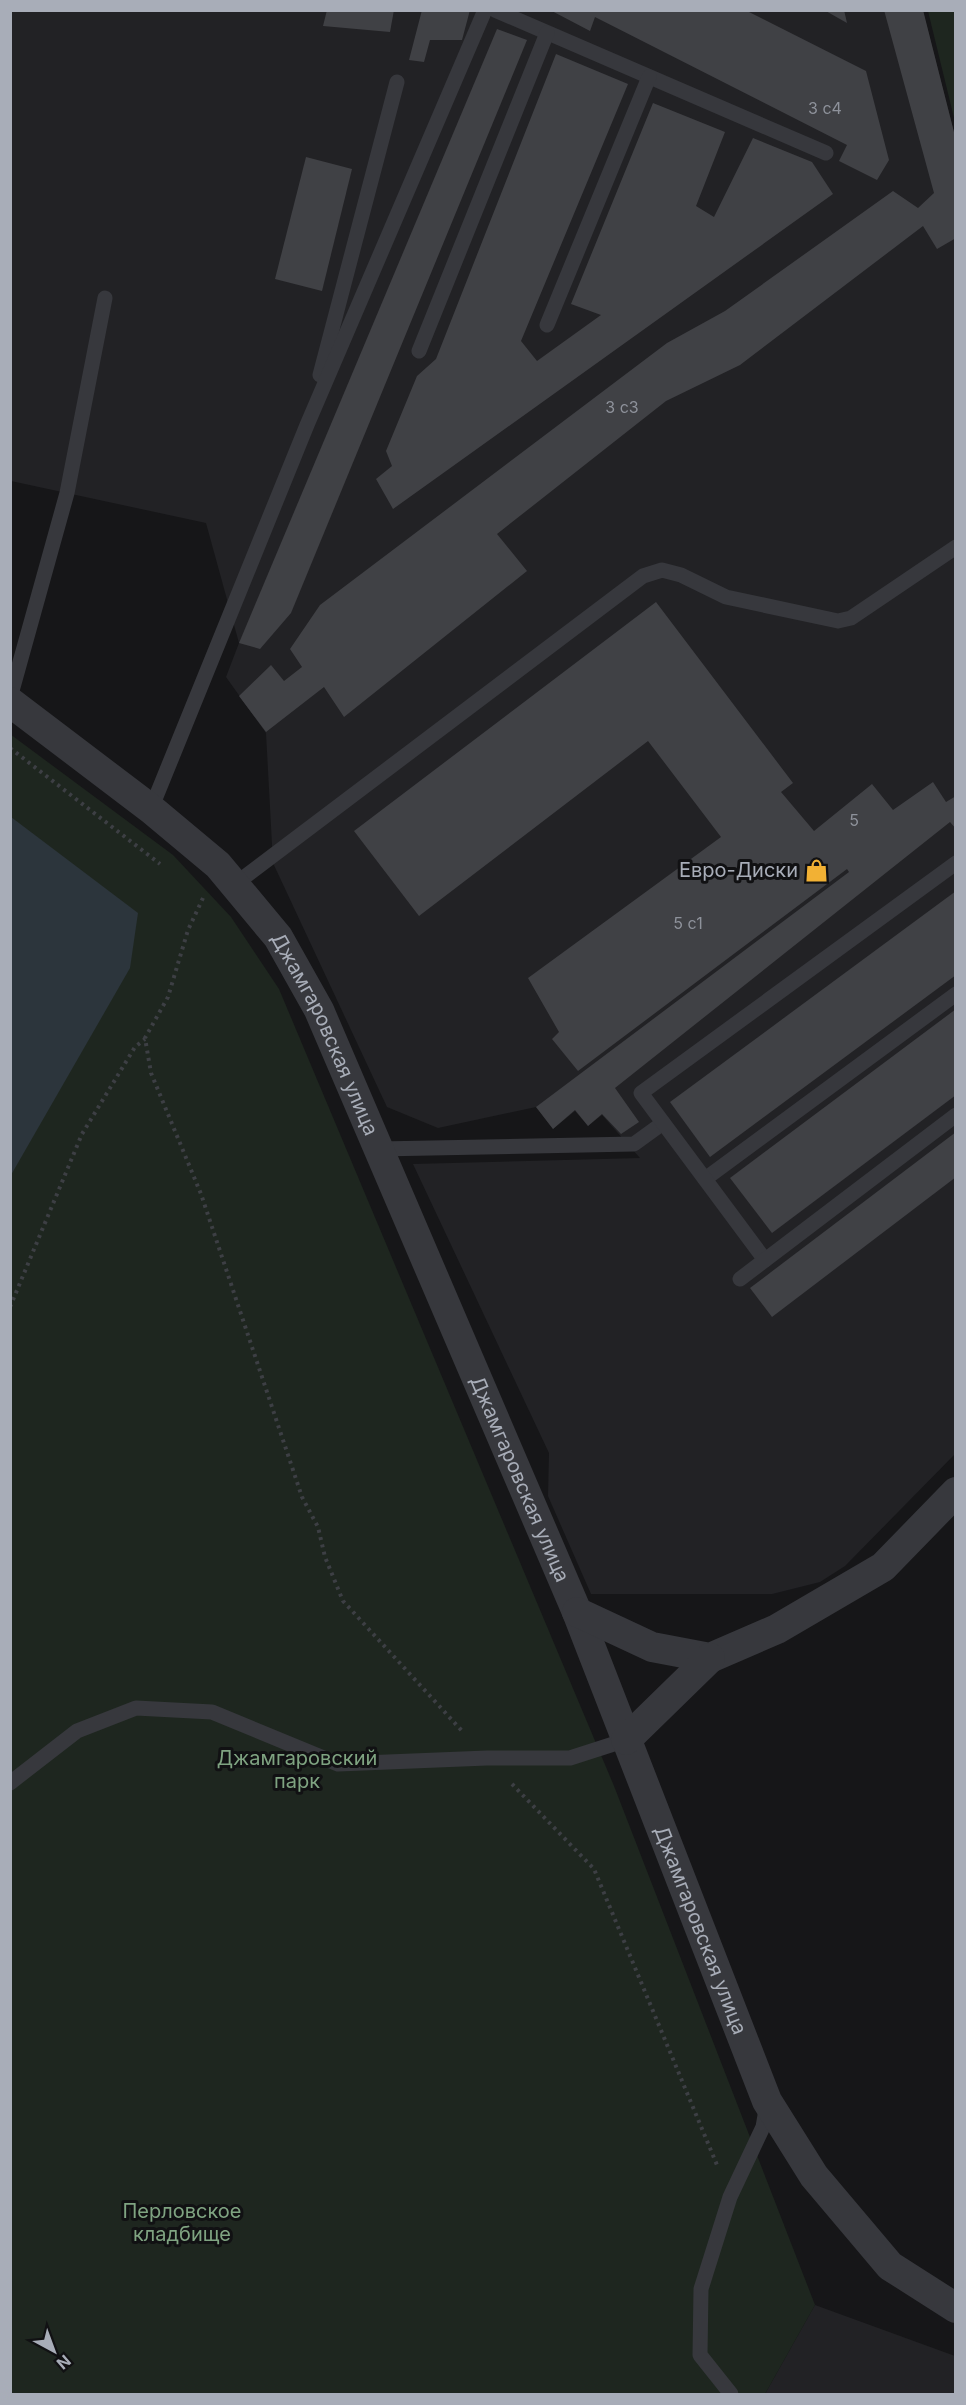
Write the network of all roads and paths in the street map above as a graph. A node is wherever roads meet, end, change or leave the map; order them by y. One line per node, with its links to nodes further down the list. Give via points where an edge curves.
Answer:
1 (485, 10): 10 (lane)
2 (495, 10): 3 (lane)
3 (547, 33): 4 (lane); 9 (lane)
4 (649, 77): 6 (lane); 8 (lane)
5 (398, 82): 10 (lane)
6 (826, 153)
7 (105, 298): 12 (lane, via 67,493)
8 (547, 325)
9 (419, 351)
10 (307, 425): 14 (lane)
11 (956, 547): 17 (lane, via 851,618 838,621 726,597 671,572 662,570 643,576)
12 (10, 700): 14 (street, Джамгаровская улица)
13 (10, 748): 16 (path)
14 (151, 809): 17 (street, Джамгаровская улица, via 218,866)
15 (956, 863): 22 (lane, via 641,1093)
16 (167, 869)
17 (234, 885): 23 (street, Джамгаровская улица, via 278,937 319,1010)
18 (194, 890): 20 (path, via 203,897 188,930 168,997)
19 (956, 994): 24 (lane)
20 (145, 1038): 27 (path, via 135,1047 82,1134); 32 (path, via 152,1073 201,1194 302,1497 318,1527 325,1557 344,1601)
21 (956, 1115): 25 (lane)
22 (663, 1123): 23 (lane, via 634,1144); 24 (lane)
23 (379, 1149): 29 (street, Джамгаровская улица)
24 (705, 1179): 25 (lane)
25 (765, 1260): 26 (lane)
26 (740, 1279)
27 (10, 1307)
28 (956, 1492): 30 (street, via 883,1567 777,1629)
29 (577, 1612): 30 (street, via 652,1647); 31 (street, Джамгаровская улица)
30 (710, 1658): 31 (street)
31 (626, 1740): 32 (lane, via 570,1758); 34 (street, Джамгаровская улица)
32 (487, 1758): 33 (lane, via 338,1764 212,1712 136,1708 77,1731); 35 (path, via 594,1869)
33 (10, 1783)
34 (767, 2101): 35 (lane, via 763,2127); 36 (street, Джамгаровская улица, via 814,2176 890,2266)
35 (730, 2197): 37 (lane, via 701,2289 700,2355)
36 (956, 2308)
37 (731, 2394)

